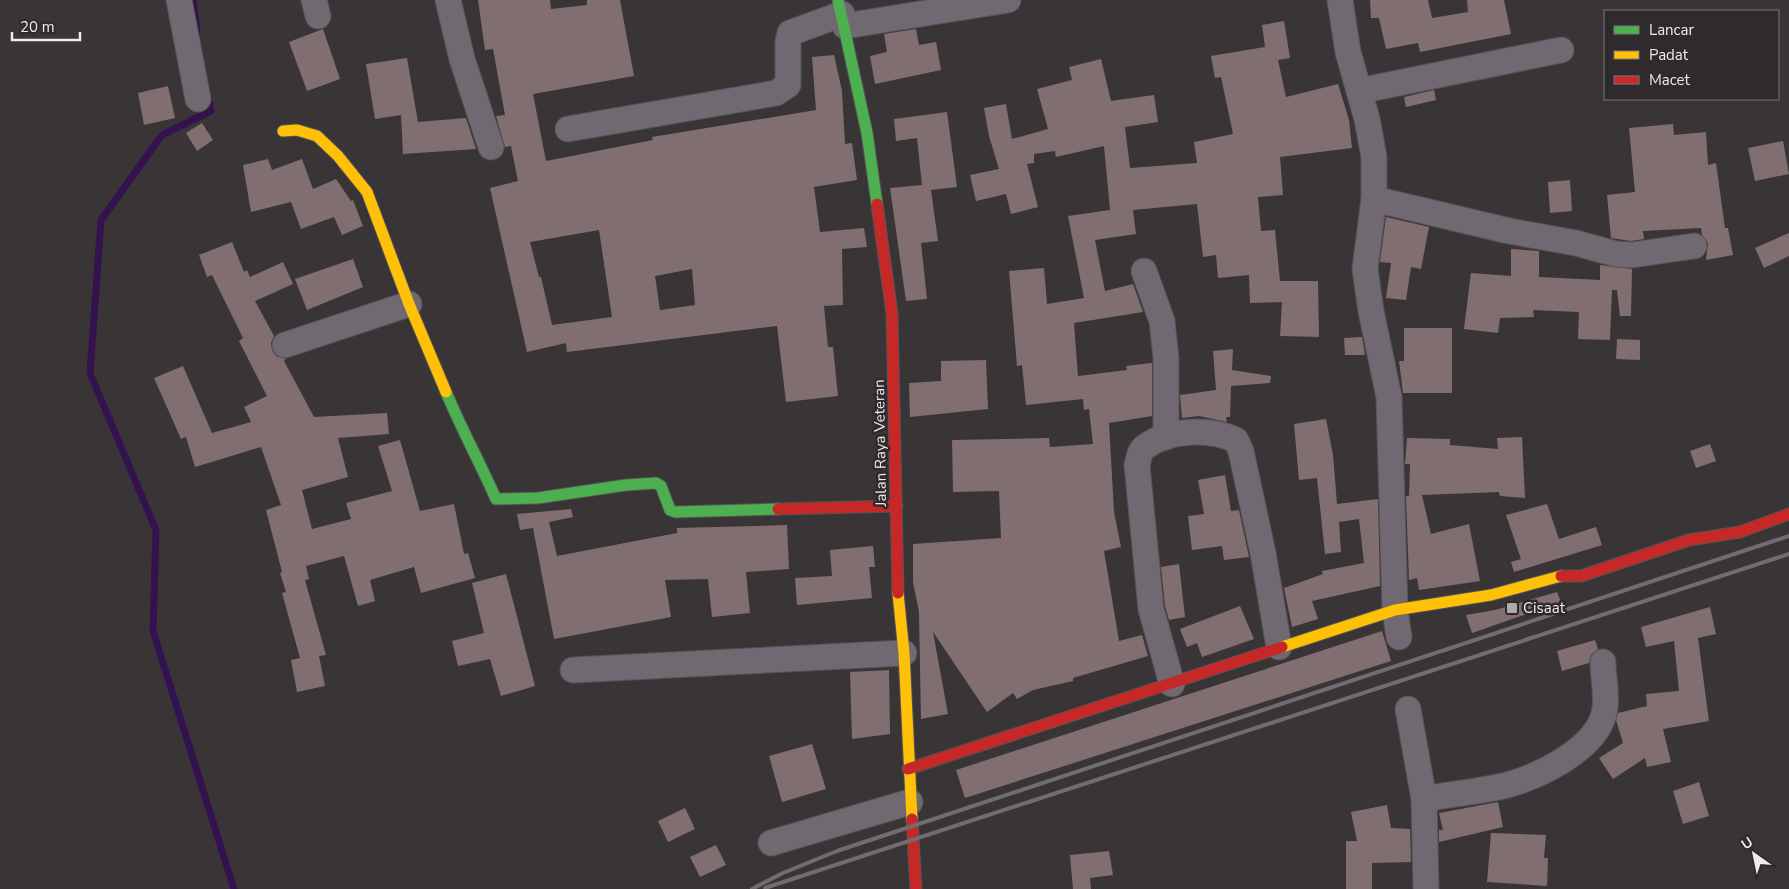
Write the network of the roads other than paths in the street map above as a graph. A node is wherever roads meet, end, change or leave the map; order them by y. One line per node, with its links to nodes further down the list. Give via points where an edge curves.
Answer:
1 (179, 0): 8 (street)
2 (448, 0): 11 (street, via 462,59)
3 (1008, 0): 5 (street)
4 (1340, 0): 7 (street, via 1348,52)
5 (841, 13): 9 (street, via 790,34 788,85 776,93); 18 (street, Jalan Raya Veteran, via 867,133 892,314)
6 (1561, 50): 7 (street)
7 (1359, 91): 12 (street, via 1374,157)
8 (198, 99)
9 (568, 129)
10 (283, 131): 15 (street, via 297,130 317,136 367,192)
11 (491, 147)
12 (1374, 199): 13 (street, via 1576,242 1616,254 1632,255); 20 (street, via 1365,268 1389,397)
13 (1694, 246)
14 (1144, 271): 17 (street, via 1162,320 1166,358)
15 (409, 304): 16 (street); 18 (street, via 463,433 496,499 656,483 661,486 670,510 675,512)
16 (285, 345)
17 (1166, 431): 22 (street, via 1213,432 1236,440 1263,553); 26 (street, via 1140,452 1137,465 1151,609)
18 (897, 506): 23 (street, Jalan Raya Veteran, via 898,589)
19 (1789, 514): 20 (street, via 1740,532 1688,540 1581,576 1556,576 1491,595)
20 (1395, 610): 21 (street); 22 (street)
21 (1399, 637)
22 (1279, 647): 26 (street)
23 (904, 653): 25 (street); 28 (street, Jalan Raya Veteran)
24 (1603, 662): 29 (street, via 1605,708 1600,722 1589,740 1565,759 1505,785)
25 (573, 670)
26 (1172, 684): 28 (street)
27 (1408, 709): 29 (street)
28 (908, 769): 30 (street, Jalan Raya Veteran)
29 (1424, 799): 33 (street)
30 (910, 802): 31 (street); 32 (street, Jalan Raya Veteran)
31 (771, 843)
32 (916, 889)
33 (1426, 889)

